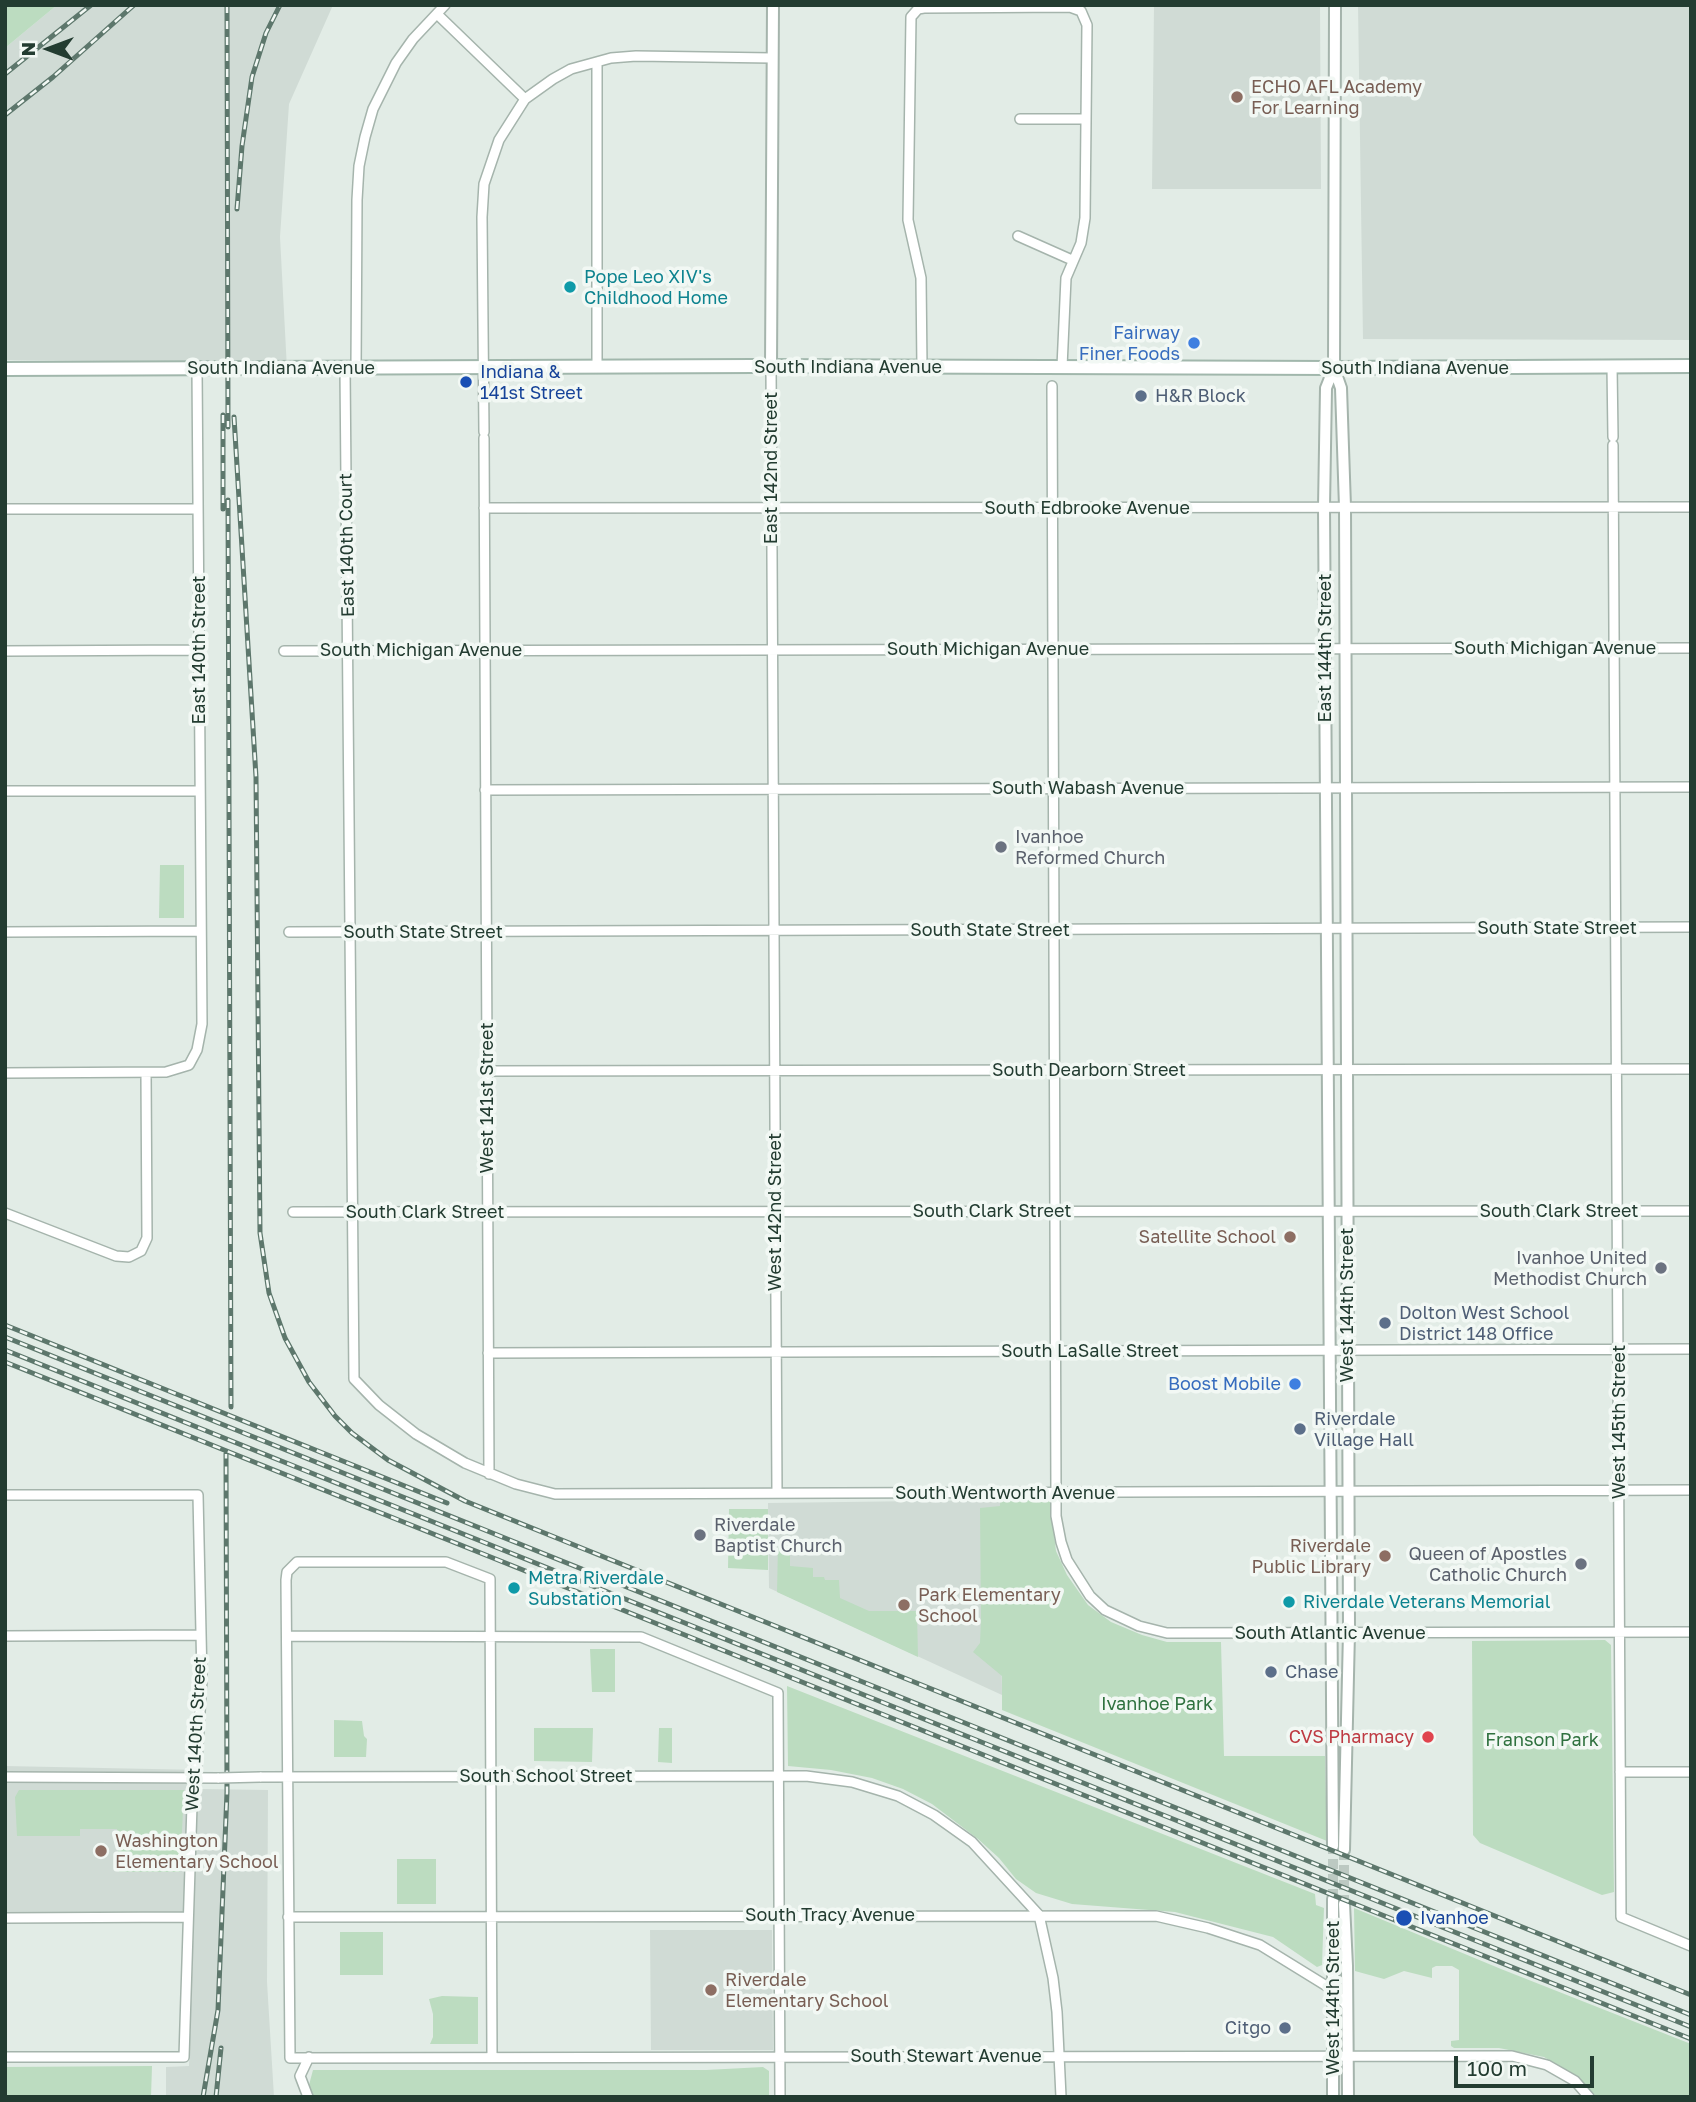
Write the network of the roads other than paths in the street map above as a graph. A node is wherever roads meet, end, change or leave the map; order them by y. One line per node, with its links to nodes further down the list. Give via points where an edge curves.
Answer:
1 (445, 5): 4 (street, East 140th Court)
2 (773, 5): 5 (street, East 142nd Street)
3 (1335, 5): 20 (street, East 144th Street)
4 (437, 14): 7 (street); 18 (street, East 140th Court, via 396,63 373,109 365,138 359,166)
5 (772, 58): 6 (street, via 636,56); 12 (street, East 142nd Street)
6 (597, 62): 7 (street, via 562,74); 15 (street)
7 (525, 99): 19 (street, West 141st Street, via 499,140 484,184)
8 (1020, 119): 9 (street)
9 (1085, 119): 11 (street, via 1085,219); 16 (street, via 1087,25 1081,11 1070,7 924,8 914,13 910,23 908,219 921,278)
10 (1018, 236): 11 (street)
11 (1072, 260): 17 (street, via 1063,294)
12 (771, 366): 15 (main road, South Indiana Avenue); 16 (main road, South Indiana Avenue); 29 (street, East 142nd Street)
13 (1612, 366): 14 (main road, South Indiana Avenue); 20 (main road, South Indiana Avenue); 26 (street, West 145th Street)
14 (1691, 366)
15 (597, 367): 19 (main road, South Indiana Avenue)
16 (922, 367): 17 (main road, South Indiana Avenue)
17 (1062, 367): 20 (main road, South Indiana Avenue)
18 (351, 368): 19 (main road, South Indiana Avenue); 22 (main road, South Indiana Avenue); 40 (street, East 140th Court, via 346,439)
19 (483, 368): 28 (street, West 141st Street)
20 (1334, 368): 24 (street, East 144th Street, via 1326,388); 25 (street, East 144th Street, via 1341,388)
21 (5, 369): 22 (main road, South Indiana Avenue)
22 (197, 369): 32 (street, East 140th Street)
23 (1052, 386): 30 (street, South Atlantic Avenue)
24 (1324, 507): 25 (street, South Edbrooke Avenue); 30 (street, South Edbrooke Avenue); 33 (street, East 144th Street)
25 (1345, 507): 26 (street, South Edbrooke Avenue); 34 (street, East 144th Street)
26 (1613, 507): 27 (street, South Edbrooke Avenue); 35 (street, West 145th Street)
27 (1691, 507)
28 (484, 508): 29 (street, South Edbrooke Avenue); 41 (street, West 141st Street)
29 (771, 508): 30 (street, South Edbrooke Avenue); 42 (street, East 142nd Street)
30 (1052, 508): 37 (street, South Atlantic Avenue)
31 (5, 509): 32 (street)
32 (198, 509): 39 (street, East 140th Street)
33 (1325, 648): 34 (street, South Michigan Avenue); 37 (street, South Michigan Avenue); 46 (street, East 144th Street)
34 (1345, 648): 35 (street, South Michigan Avenue); 47 (street, East 144th Street)
35 (1614, 648): 36 (street, South Michigan Avenue); 44 (street, West 145th Street)
36 (1691, 648)
37 (1052, 649): 42 (street, South Michigan Avenue); 49 (street, South Atlantic Avenue)
38 (5, 650): 39 (street)
39 (199, 650): 52 (street, East 140th Street)
40 (348, 650): 41 (street, South Michigan Avenue); 43 (street, South Michigan Avenue); 62 (street, East 140th Court)
41 (485, 650): 42 (street, South Michigan Avenue); 50 (street, West 141st Street)
42 (772, 650): 48 (street, East 142nd Street)
43 (284, 651)
44 (1616, 787): 45 (street, South Wabash Avenue); 47 (street, South Wabash Avenue); 54 (street, West 145th Street)
45 (1691, 787)
46 (1326, 788): 47 (street, South Wabash Avenue); 49 (street, South Wabash Avenue); 56 (street, East 144th Street)
47 (1345, 788): 57 (street, East 144th Street)
48 (772, 789): 49 (street, South Wabash Avenue); 50 (street, South Wabash Avenue); 58 (street, East 142nd Street)
49 (1053, 789): 55 (street, South Atlantic Avenue)
50 (485, 790): 63 (street, West 141st Street)
51 (5, 791): 52 (street)
52 (199, 791): 59 (street, East 140th Street)
53 (1691, 927): 54 (street, South State Street)
54 (1617, 928): 57 (street, South State Street); 66 (street, West 145th Street)
55 (1053, 929): 56 (street, South State Street); 58 (street, South State Street); 69 (street, South Atlantic Avenue)
56 (1327, 929): 57 (street, South State Street); 64 (street, West 144th Street)
57 (1345, 929): 65 (street, West 144th Street)
58 (773, 930): 63 (street, South State Street); 68 (street, West 142nd Street)
59 (200, 931): 60 (street); 72 (street, via 202,1024 198,1050 182,1069)
60 (5, 932)
61 (289, 932): 62 (street, South State Street)
62 (351, 932): 63 (street, South State Street); 80 (street, East 140th Court)
63 (486, 932): 70 (street, West 141st Street)
64 (1328, 1069): 65 (street, South Dearborn Street); 69 (street, South Dearborn Street); 75 (street, West 144th Street)
65 (1346, 1069): 66 (street, South Dearborn Street); 76 (street, West 144th Street)
66 (1617, 1069): 67 (street, South Dearborn Street); 77 (street, West 145th Street)
67 (1691, 1069)
68 (775, 1070): 69 (street, South Dearborn Street); 70 (street, South Dearborn Street); 73 (street, West 142nd Street)
69 (1054, 1070): 74 (street, South Atlantic Avenue)
70 (487, 1071): 81 (street, West 141st Street)
71 (5, 1073): 72 (street)
72 (146, 1073): 82 (street, via 144,1248 129,1257 116,1255)
73 (775, 1211): 74 (street, South Clark Street); 81 (street, South Clark Street); 88 (street, West 142nd Street)
74 (1055, 1211): 75 (street, South Clark Street); 87 (street, South Atlantic Avenue)
75 (1328, 1211): 76 (street, South Clark Street); 85 (street, West 144th Street)
76 (1347, 1211): 77 (street, South Clark Street); 86 (street, West 144th Street)
77 (1618, 1211): 78 (street, South Clark Street); 83 (street, West 145th Street)
78 (1691, 1211)
79 (293, 1212): 80 (street, South Clark Street)
80 (353, 1212): 81 (street, South Clark Street); 90 (street, East 140th Court)
81 (488, 1212): 89 (street, West 141st Street)
82 (5, 1213)
83 (1619, 1349): 84 (street, South LaSalle Street); 86 (street, South LaSalle Street); 93 (street, West 145th Street)
84 (1691, 1349)
85 (1329, 1350): 86 (street, South LaSalle Street); 87 (street, South LaSalle Street); 94 (street, West 144th Street)
86 (1347, 1350): 95 (street, West 144th Street)
87 (1055, 1351): 88 (street, South LaSalle Street); 97 (street, South Atlantic Avenue)
88 (776, 1352): 89 (street, South LaSalle Street); 96 (street, West 142nd Street)
89 (488, 1353): 91 (street, West 141st Street)
90 (354, 1379): 91 (street, South Wentworth Avenue, via 416,1434)
91 (489, 1474): 96 (street, South Wentworth Avenue, via 555,1494)
92 (1691, 1490): 93 (street, South Wentworth Avenue)
93 (1619, 1491): 95 (street, South Wentworth Avenue); 101 (street, West 145th Street)
94 (1331, 1492): 95 (street, South Wentworth Avenue); 97 (street, South Wentworth Avenue); 99 (street, West 144th Street)
95 (1348, 1492): 100 (street, West 144th Street)
96 (777, 1493): 97 (street, South Wentworth Avenue)
97 (1056, 1493): 99 (street, South Atlantic Avenue, via 1056,1516 1068,1560 1090,1596 1122,1619 1167,1633)
98 (5, 1495): 103 (street, West 140th Street, via 198,1495)
99 (1331, 1632): 100 (street, South Atlantic Avenue); 107 (street, West 144th Street)
100 (1349, 1632): 101 (street, South Atlantic Avenue); 108 (street, West 144th Street)
101 (1620, 1632): 102 (street, South Atlantic Avenue); 109 (street, West 145th Street)
102 (1691, 1632)
103 (201, 1635): 104 (street); 114 (street, West 140th Street)
104 (5, 1636)
105 (287, 1636): 106 (street); 106 (street, via 287,1572 297,1562 446,1562 490,1579); 115 (street)
106 (490, 1637): 111 (street); 112 (street, via 641,1637 778,1693)
107 (1332, 1748): 108 (street); 108 (street, West 144th Street, via 1339,1848)
108 (1345, 1751)
109 (1620, 1772): 110 (street); 122 (street, West 145th Street, via 1621,1917)
110 (1691, 1772)
111 (491, 1776): 112 (street, South School Street); 115 (street, South School Street); 117 (street)
112 (778, 1776): 116 (street, South School Street, via 828,1777 916,1804 972,1842); 118 (street)
113 (5, 1777): 114 (street, South School Street)
114 (196, 1777): 115 (street, South School Street, bridge); 119 (street, West 140th Street)
115 (287, 1777): 120 (street)
116 (1039, 1915): 118 (street, South Tracy Avenue); 123 (street, South Tracy Avenue, via 1132,1914 1182,1921 1260,1945); 125 (street, via 1053,1978)
117 (491, 1916): 118 (street, South Tracy Avenue); 120 (street, South Tracy Avenue); 130 (street)
118 (779, 1916): 131 (street)
119 (188, 1917): 121 (street); 128 (street, West 140th Street, via 184,2057)
120 (288, 1917): 129 (street, South Stewart Avenue, via 290,2057)
121 (5, 1918)
122 (1691, 1946)
123 (1333, 1990): 124 (street, South Tracy Avenue); 124 (street, West 144th Street, via 1339,1902); 126 (street, West 144th Street)
124 (1347, 2006): 127 (street, West 144th Street)
125 (1061, 2055): 126 (street, South Stewart Avenue); 131 (street, South Stewart Avenue); 134 (street)
126 (1333, 2055): 127 (street, South Stewart Avenue); 135 (street, West 144th Street)
127 (1348, 2055): 136 (street, West 144th Street); 137 (street, South Stewart Avenue, via 1512,2056 1547,2065 1575,2081)
128 (5, 2057)
129 (309, 2057): 130 (street, South Stewart Avenue); 132 (street, via 300,2076)
130 (492, 2057): 131 (street, South Stewart Avenue)
131 (779, 2057): 133 (street)
132 (308, 2097)
133 (780, 2097)
134 (1061, 2097)
135 (1333, 2097)
136 (1348, 2097)
137 (1589, 2097)

